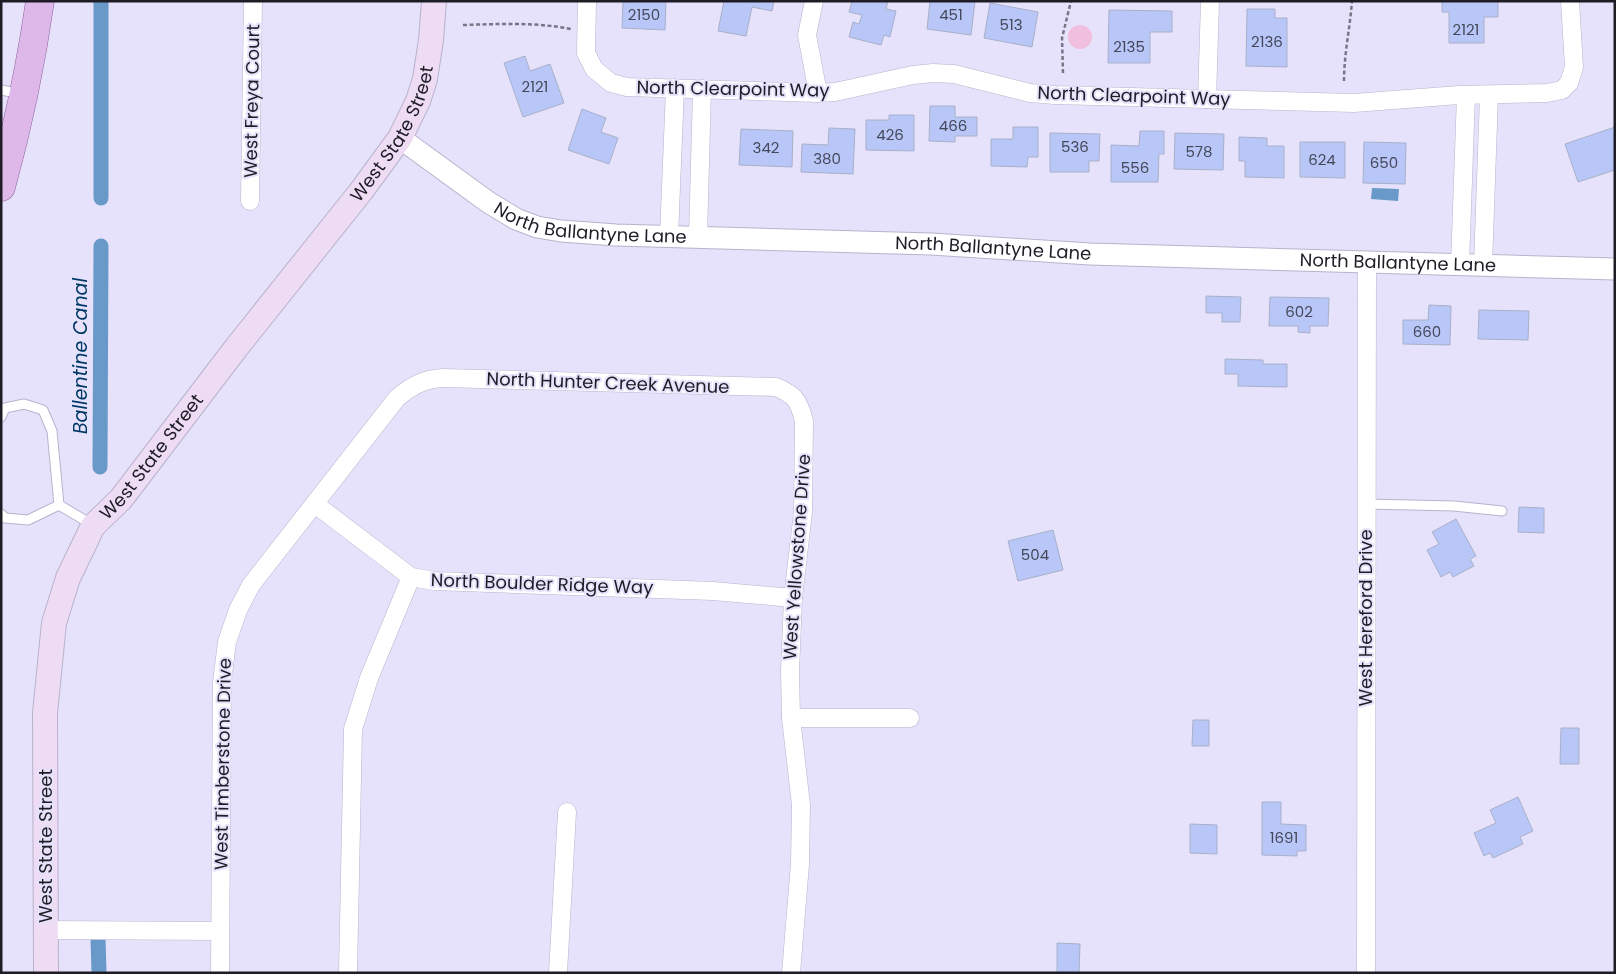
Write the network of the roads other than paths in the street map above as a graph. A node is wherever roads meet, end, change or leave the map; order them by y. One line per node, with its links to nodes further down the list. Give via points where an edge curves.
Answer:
1 (40, 1): 10 (main road)
2 (253, 1): 17 (street, West Freya Court)
3 (434, 1): 15 (main road, West State Street, via 425,79)
4 (587, 1): 8 (street, North Clearpoint Way, via 586,53 594,69 610,83 627,87)
5 (814, 1): 11 (street, via 807,35)
6 (1210, 1): 14 (street)
7 (1570, 1): 13 (street, North Clearpoint Way, via 1574,67 1569,83 1562,90 1547,93)
8 (676, 88): 9 (street, North Clearpoint Way); 18 (street)
9 (702, 89): 11 (street, North Clearpoint Way); 19 (street)
10 (13, 92): 16 (main road, via 14,141)
11 (818, 93): 14 (street, North Clearpoint Way, via 933,73 954,74 1030,93)
12 (1466, 95): 13 (street, North Clearpoint Way); 14 (street, North Clearpoint Way, via 1354,103); 21 (street)
13 (1488, 95): 22 (street)
14 (1207, 99)
15 (400, 138): 18 (street, North Ballantyne Lane, via 488,202 537,228); 32 (main road, West State Street, via 121,499)
16 (1, 188)
17 (250, 201)
18 (669, 237): 19 (street, North Ballantyne Lane)
19 (698, 237): 20 (street, North Ballantyne Lane)
20 (1367, 263): 21 (street, North Ballantyne Lane); 28 (street, West Hereford Drive)
21 (1460, 265): 22 (street, North Ballantyne Lane)
22 (1483, 266): 23 (street, North Ballantyne Lane)
23 (1615, 269)
24 (419, 383): 25 (street, North Hunter Creek Avenue, via 443,378 776,387); 27 (street, West Timberstone Drive, via 397,398)
25 (795, 397): 34 (street, West Yellowstone Drive, via 804,421 802,512)
26 (1, 417): 29 (lane, via 5,408 24,404 43,410 52,431)
27 (315, 504): 33 (street, North Boulder Ridge Way); 39 (street, West Timberstone Drive, via 251,585 227,642 222,682)
28 (1367, 504): 30 (lane, via 1454,506); 45 (street, West Hereford Drive)
29 (59, 505): 31 (lane, via 28,520 5,518); 32 (lane)
30 (1502, 511)
31 (1, 514)
32 (93, 526): 38 (main road, West State Street, via 68,578 54,623 46,713)
33 (410, 577): 34 (street, North Boulder Ridge Way, via 435,581 713,591); 42 (street, via 353,729)
34 (793, 598): 35 (street, West Yellowstone Drive)
35 (791, 718): 36 (street); 44 (street, West Yellowstone Drive, via 801,805 800,864)
36 (910, 718)
37 (567, 812): 43 (street)
38 (46, 930): 39 (street); 40 (main road, West State Street)
39 (220, 931): 41 (street, West Timberstone Drive)
40 (46, 973)
41 (220, 973)
42 (348, 973)
43 (558, 973)
44 (791, 973)
45 (1366, 973)

